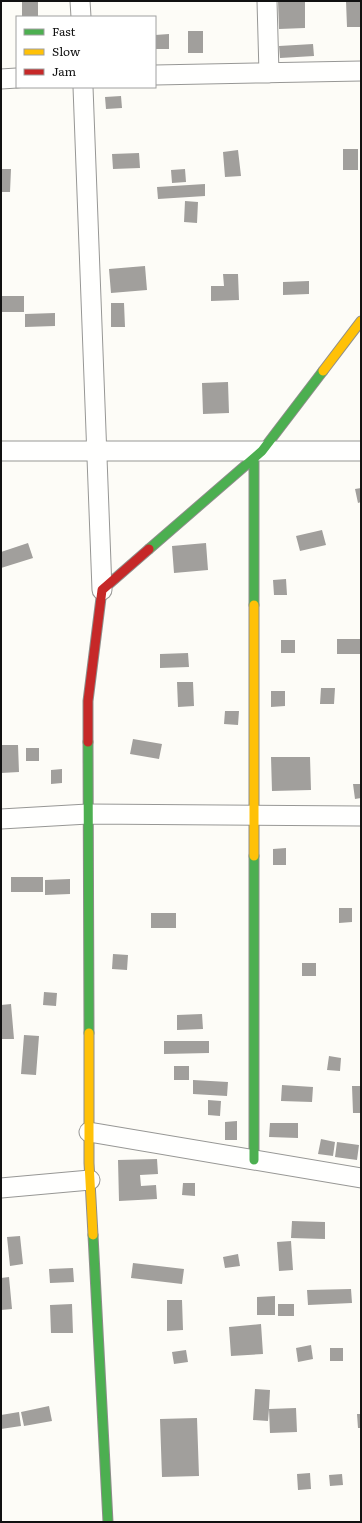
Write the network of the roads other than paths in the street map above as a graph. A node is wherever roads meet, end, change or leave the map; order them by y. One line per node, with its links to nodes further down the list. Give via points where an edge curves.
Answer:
1 (80, 1): 3 (street)
2 (267, 1): 5 (street)
3 (81, 16)
4 (361, 71): 5 (street)
5 (269, 73): 6 (street)
6 (156, 75)
7 (16, 78): 8 (street)
8 (1, 79)
9 (83, 88): 12 (street)
10 (361, 321): 14 (street)
11 (1, 451): 12 (street)
12 (96, 451): 14 (street); 15 (street)
13 (361, 451): 14 (street)
14 (258, 454): 15 (street); 17 (street)
15 (102, 590): 16 (street, via 88,701)
16 (88, 814): 17 (street); 19 (street); 20 (street)
17 (255, 815): 18 (street); 21 (street)
18 (361, 816)
19 (1, 819)
20 (89, 1132): 21 (street); 23 (street)
21 (254, 1160): 22 (street)
22 (361, 1178)
23 (90, 1180): 24 (street); 25 (street)
24 (1, 1188)
25 (108, 1522)

